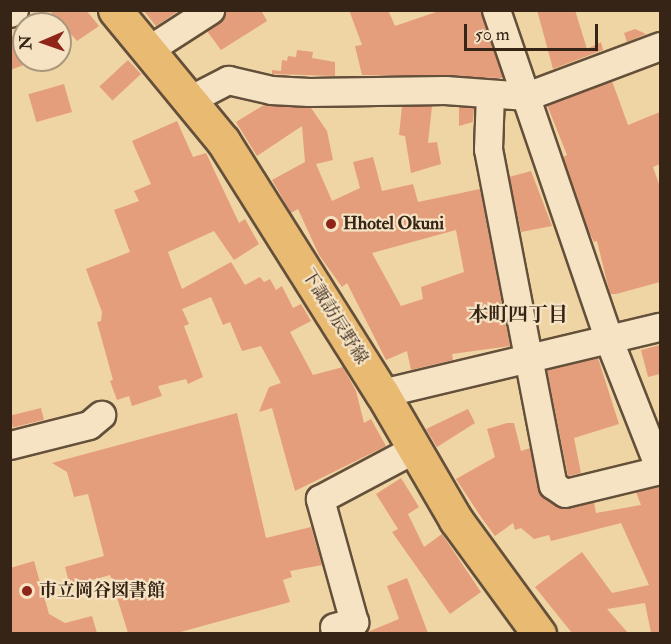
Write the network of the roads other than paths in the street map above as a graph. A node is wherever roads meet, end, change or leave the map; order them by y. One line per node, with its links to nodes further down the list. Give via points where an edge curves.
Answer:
1 (115, 10): 5 (main road, 下諏訪辰野線)
2 (210, 10): 5 (street)
3 (496, 10): 7 (street)
4 (660, 46): 7 (street)
5 (148, 50): 8 (main road, 下諏訪辰野線)
6 (490, 94): 7 (street); 8 (street, via 445,90 271,90 228,80); 11 (street, via 488,150)
7 (527, 96): 10 (street)
8 (192, 99): 12 (main road, 下諏訪辰野線, via 223,141)
9 (660, 327): 10 (street)
10 (608, 338): 11 (street); 16 (street)
11 (529, 358): 12 (street); 16 (street, via 553,485 565,493)
12 (382, 393): 15 (main road, 下諏訪辰野線)
13 (101, 415): 14 (street, via 89,425)
14 (10, 445)
15 (414, 449): 17 (street, via 321,499 354,622); 18 (main road, 下諏訪辰野線, via 456,520)
16 (660, 470)
17 (334, 627)
18 (539, 633)

